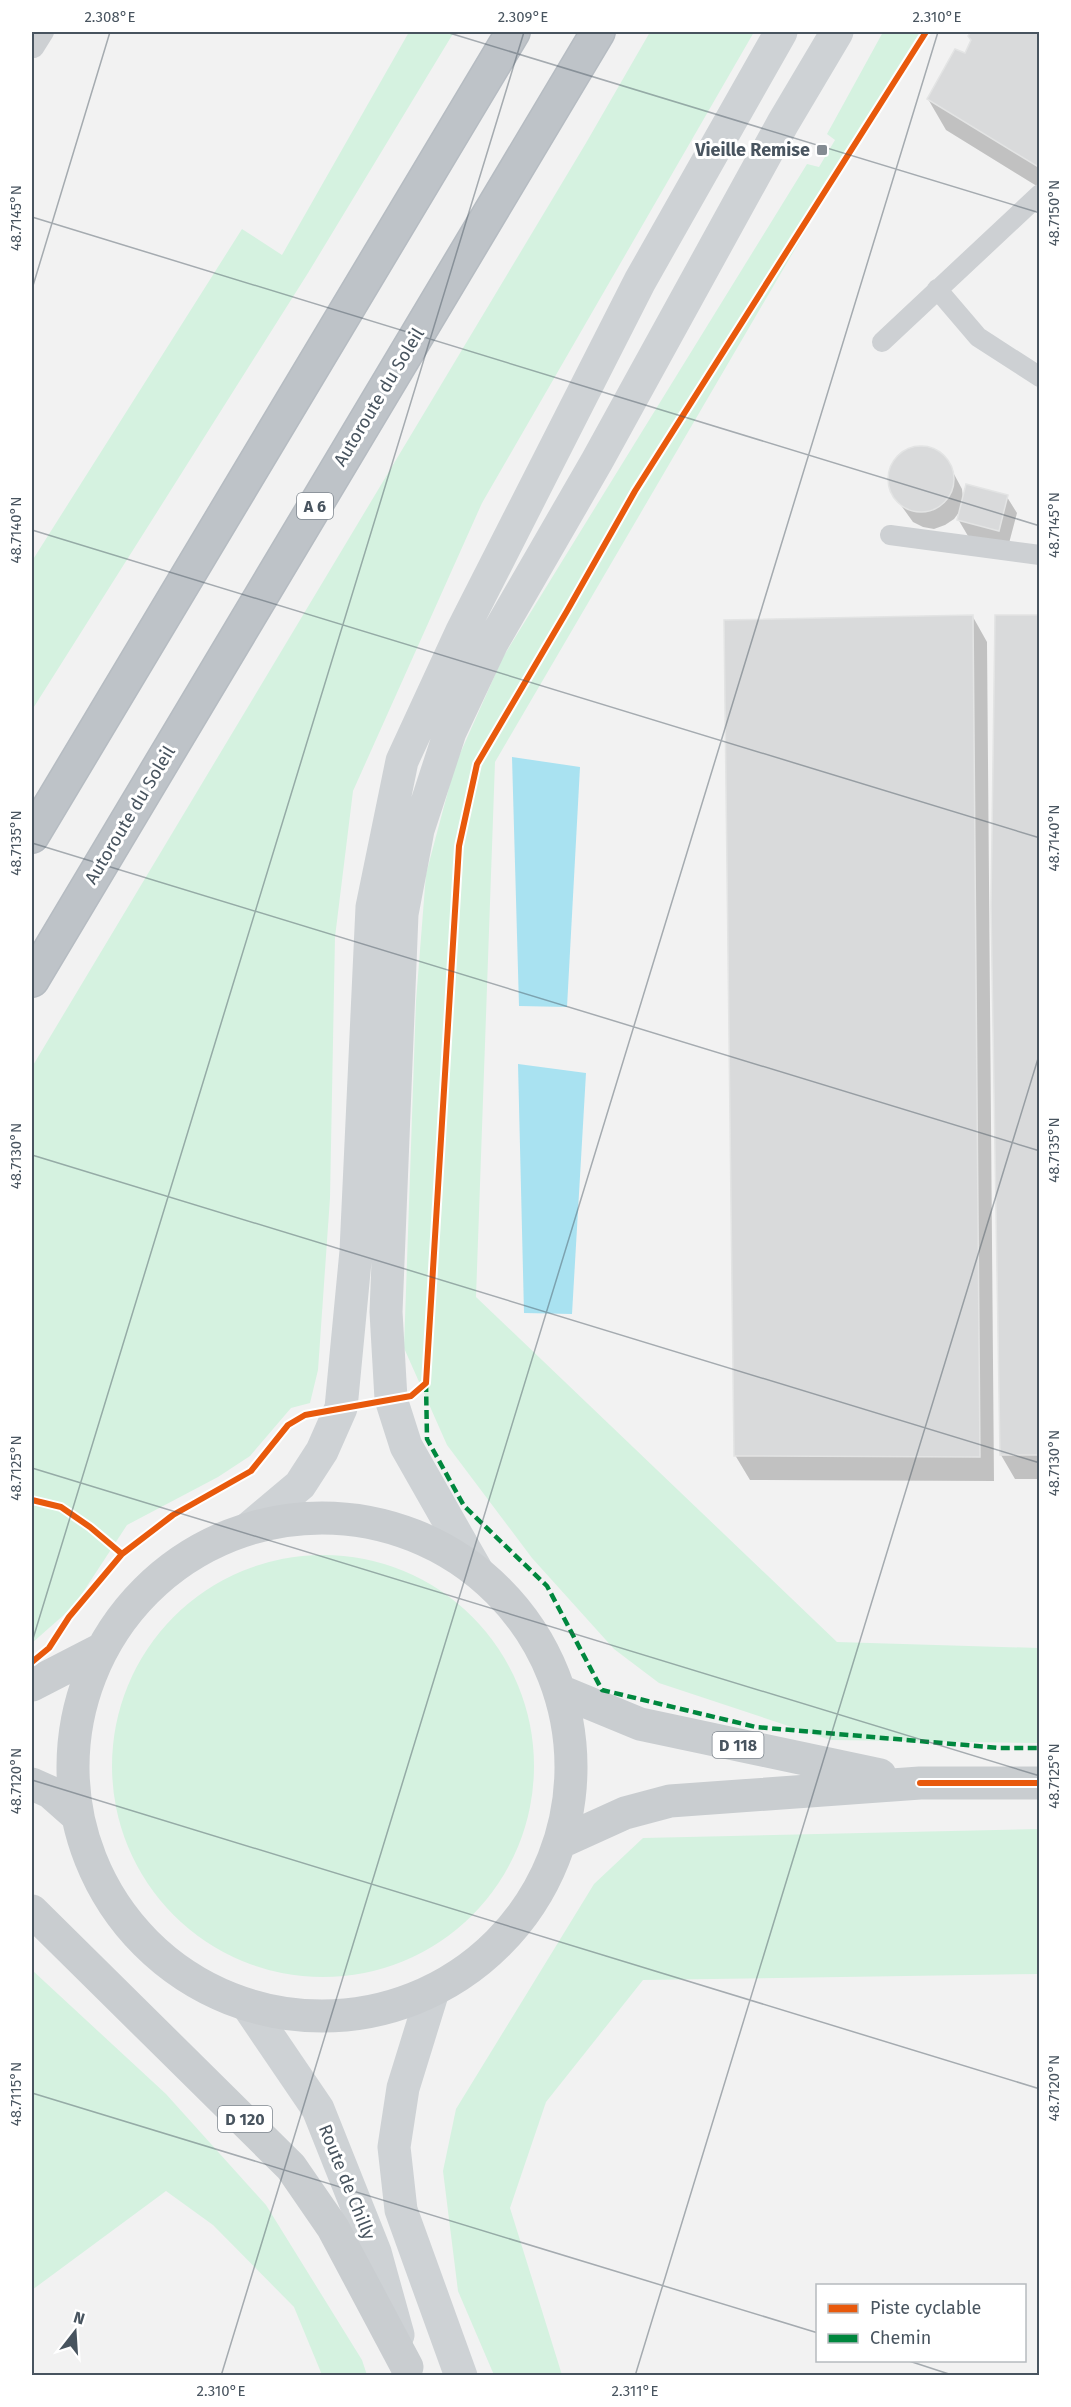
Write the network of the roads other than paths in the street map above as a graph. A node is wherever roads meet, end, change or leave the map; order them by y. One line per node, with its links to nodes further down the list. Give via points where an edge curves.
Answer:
1 (513, 32): 11 (highway)
2 (598, 32): 12 (highway, Autoroute du Soleil / A 6)
3 (781, 32): 13 (main road, via 640,281 462,631 402,761 372,907 356,1251 341,1408 322,1451 300,1485)
4 (837, 32): 14 (main road, via 492,643 450,732 418,830 402,914 386,1312 391,1400 406,1446)
5 (1040, 194): 6 (lane)
6 (937, 289): 7 (lane); 8 (lane, via 978,337)
7 (882, 342)
8 (1040, 378)
9 (890, 535): 10 (lane)
10 (1040, 555)
11 (32, 836)
12 (32, 980)
13 (249, 1528): 14 (main road, via 308,1517 368,1521 425,1539); 15 (main road, via 189,1554 138,1596)
14 (477, 1571): 17 (main road, via 528,1624)
15 (100, 1650): 16 (main road); 21 (main road, via 74,1730)
16 (32, 1685)
17 (561, 1691): 18 (main road, D 118, via 640,1724); 22 (main road, via 573,1766)
18 (920, 1783): 19 (main road, D 118); 22 (main road, D 118, via 670,1801 625,1813)
19 (1040, 1783)
20 (32, 1784): 21 (main road, via 50,1792)
21 (76, 1815): 25 (main road, via 98,1879 136,1934 187,1978)
22 (561, 1842): 24 (main road, via 533,1902 504,1936 489,1953)
23 (32, 1911): 26 (main road, D 120, via 291,2167 333,2228)
24 (433, 1991): 25 (main road, via 374,2012 311,2017); 27 (main road, via 403,2088 394,2146 401,2210)
25 (248, 2006): 26 (main road, Route de Chilly, via 318,2109 375,2252)
26 (409, 2371)
27 (461, 2376)

